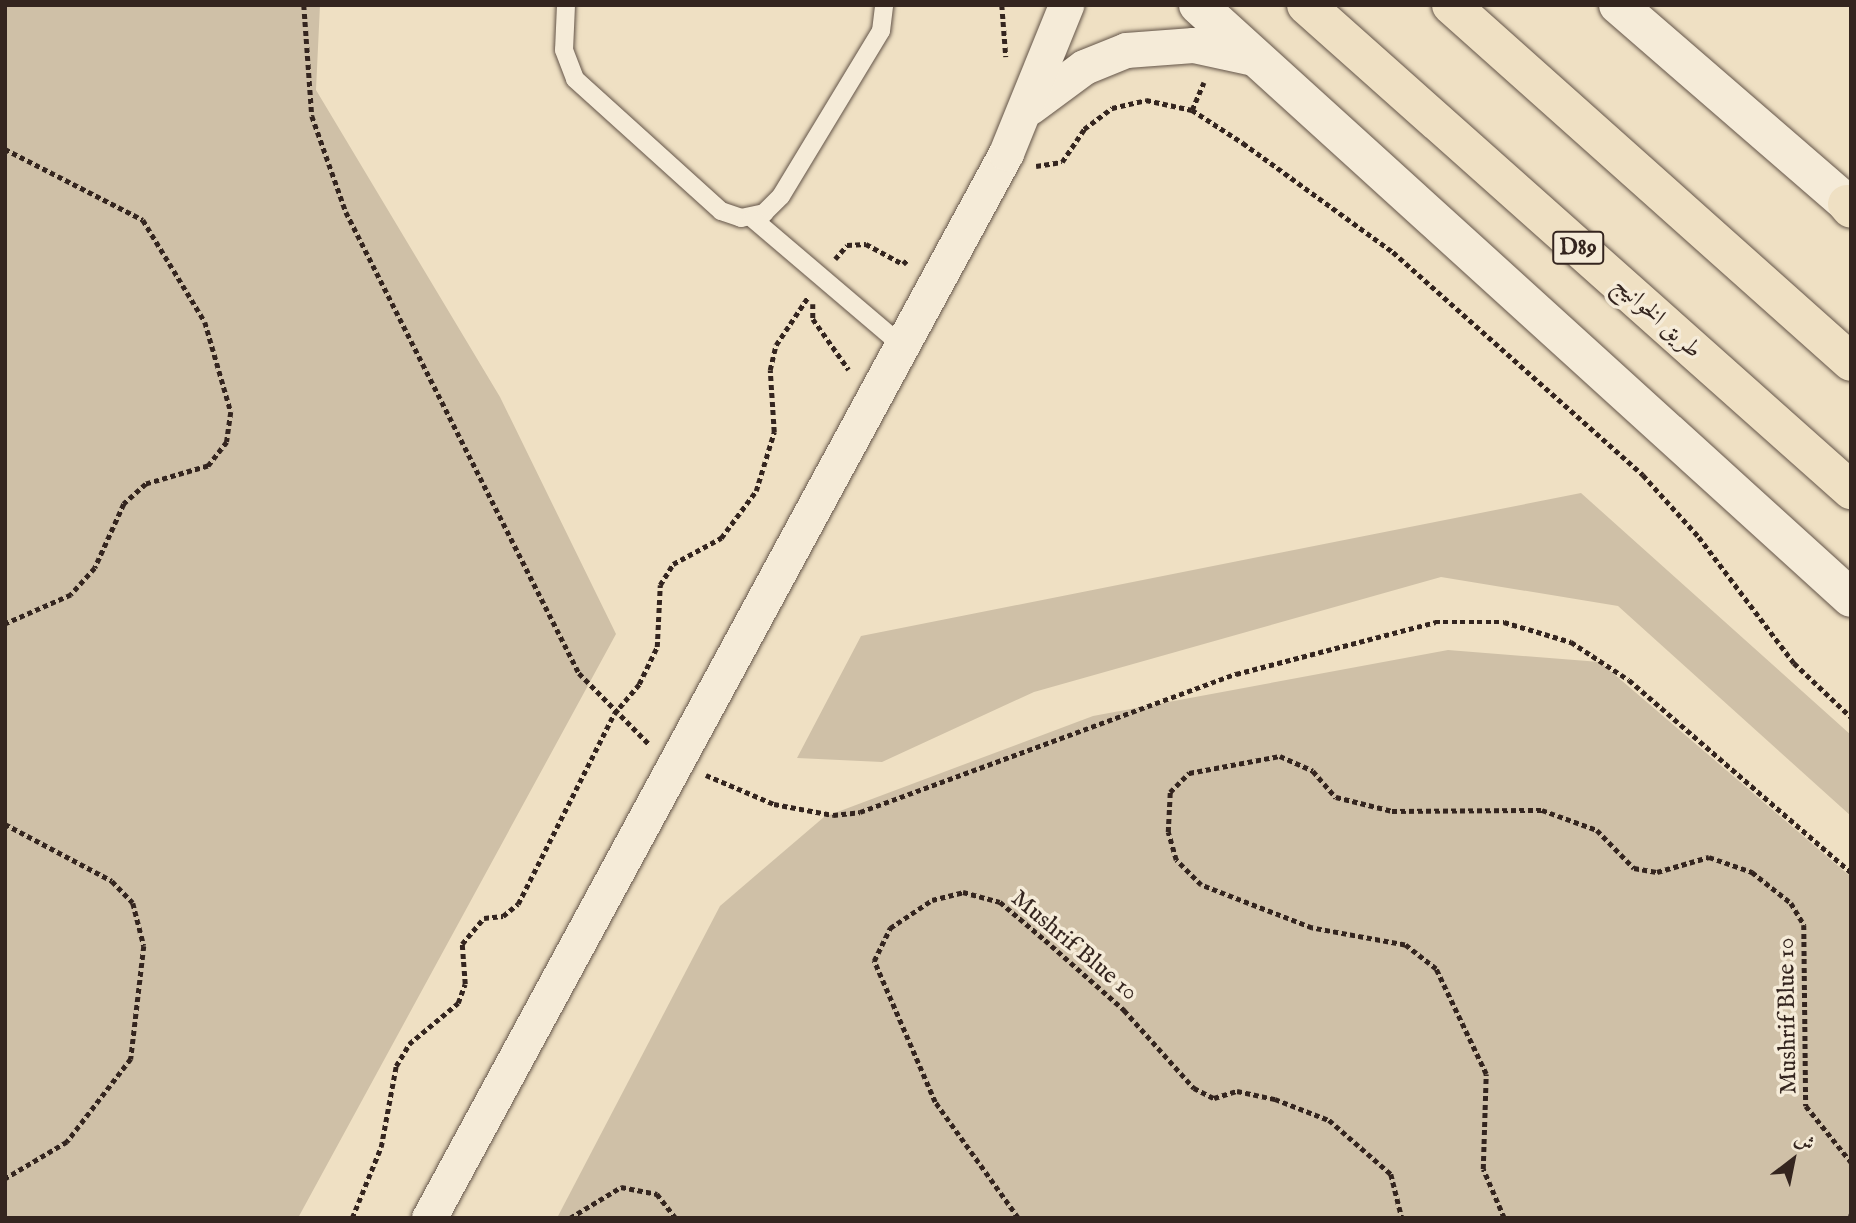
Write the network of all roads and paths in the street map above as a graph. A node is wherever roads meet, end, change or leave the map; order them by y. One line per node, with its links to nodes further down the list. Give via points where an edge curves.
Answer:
1 (304, 5): 25 (path, via 306,83 331,181 579,673)
2 (566, 5): 16 (lane, via 564,50 575,79 721,211)
3 (884, 5): 16 (lane, via 881,32 781,196)
4 (1002, 5): 11 (path)
5 (1066, 5): 12 (street)
6 (1198, 5): 10 (street)
7 (1306, 5): 22 (highway, طريق الخوانيج / D89)
8 (1451, 5): 20 (highway)
9 (1618, 5): 15 (street)
10 (1258, 60): 12 (street, via 1193,45 1126,50 1084,67); 23 (street)
11 (1005, 66)
12 (1030, 107): 14 (street)
13 (5, 149): 24 (path, via 143,220 205,322 231,419 227,442 208,466 134,493 95,568 71,595)
14 (1006, 153): 19 (street); 26 (path, via 1034,166 1062,162 1097,117 1146,100 1192,110 1243,143 1393,252 1643,475 1708,547 1794,663)
15 (1849, 207)
16 (752, 218): 18 (lane)
17 (917, 249): 18 (path, via 903,264 866,244 847,244)
18 (822, 276): 19 (lane); 21 (path, via 813,319 845,355); 25 (path, via 776,345 770,370 775,432 756,491 721,538 673,564 660,585 657,647 639,684)
19 (901, 345): 28 (street)
20 (1851, 362)
21 (847, 380)
22 (1851, 490)
23 (1851, 598)
24 (5, 624)
25 (614, 714): 28 (path); 34 (path, via 518,904 503,916 484,918 462,944 465,984 458,1003 409,1044 396,1066 381,1147)
26 (1851, 717)
27 (653, 730): 28 (path)
28 (660, 751): 29 (path); 31 (path, via 774,804 833,815 860,812 1236,674 1434,622 1504,622 1571,642 1601,659); 35 (street)
29 (640, 754)
30 (5, 824): 33 (path, via 112,881 133,903 144,946 131,1059 67,1142)
31 (1851, 872)
32 (1851, 1163): 40 (path, Mushrif Blue 10, via 1806,1106 1804,925 1791,903 1752,872 1709,857 1657,872 1634,868 1597,830 1542,810 1392,811 1336,797 1313,771 1280,756 1189,773 1170,792 1168,832 1176,860 1201,885 1312,928 1405,945 1436,969 1486,1074 1483,1169)
33 (5, 1179)
34 (352, 1218)
35 (429, 1218)
36 (570, 1218): 37 (path, via 621,1187 657,1194)
37 (676, 1218)
38 (1018, 1218): 39 (path, Mushrif Blue 10, via 934,1102 874,961 890,928 932,900 963,892 1000,902 1045,940 1124,1010 1194,1088 1214,1098 1237,1091 1275,1099 1329,1120 1391,1174)
39 (1402, 1218)
40 (1504, 1218)

